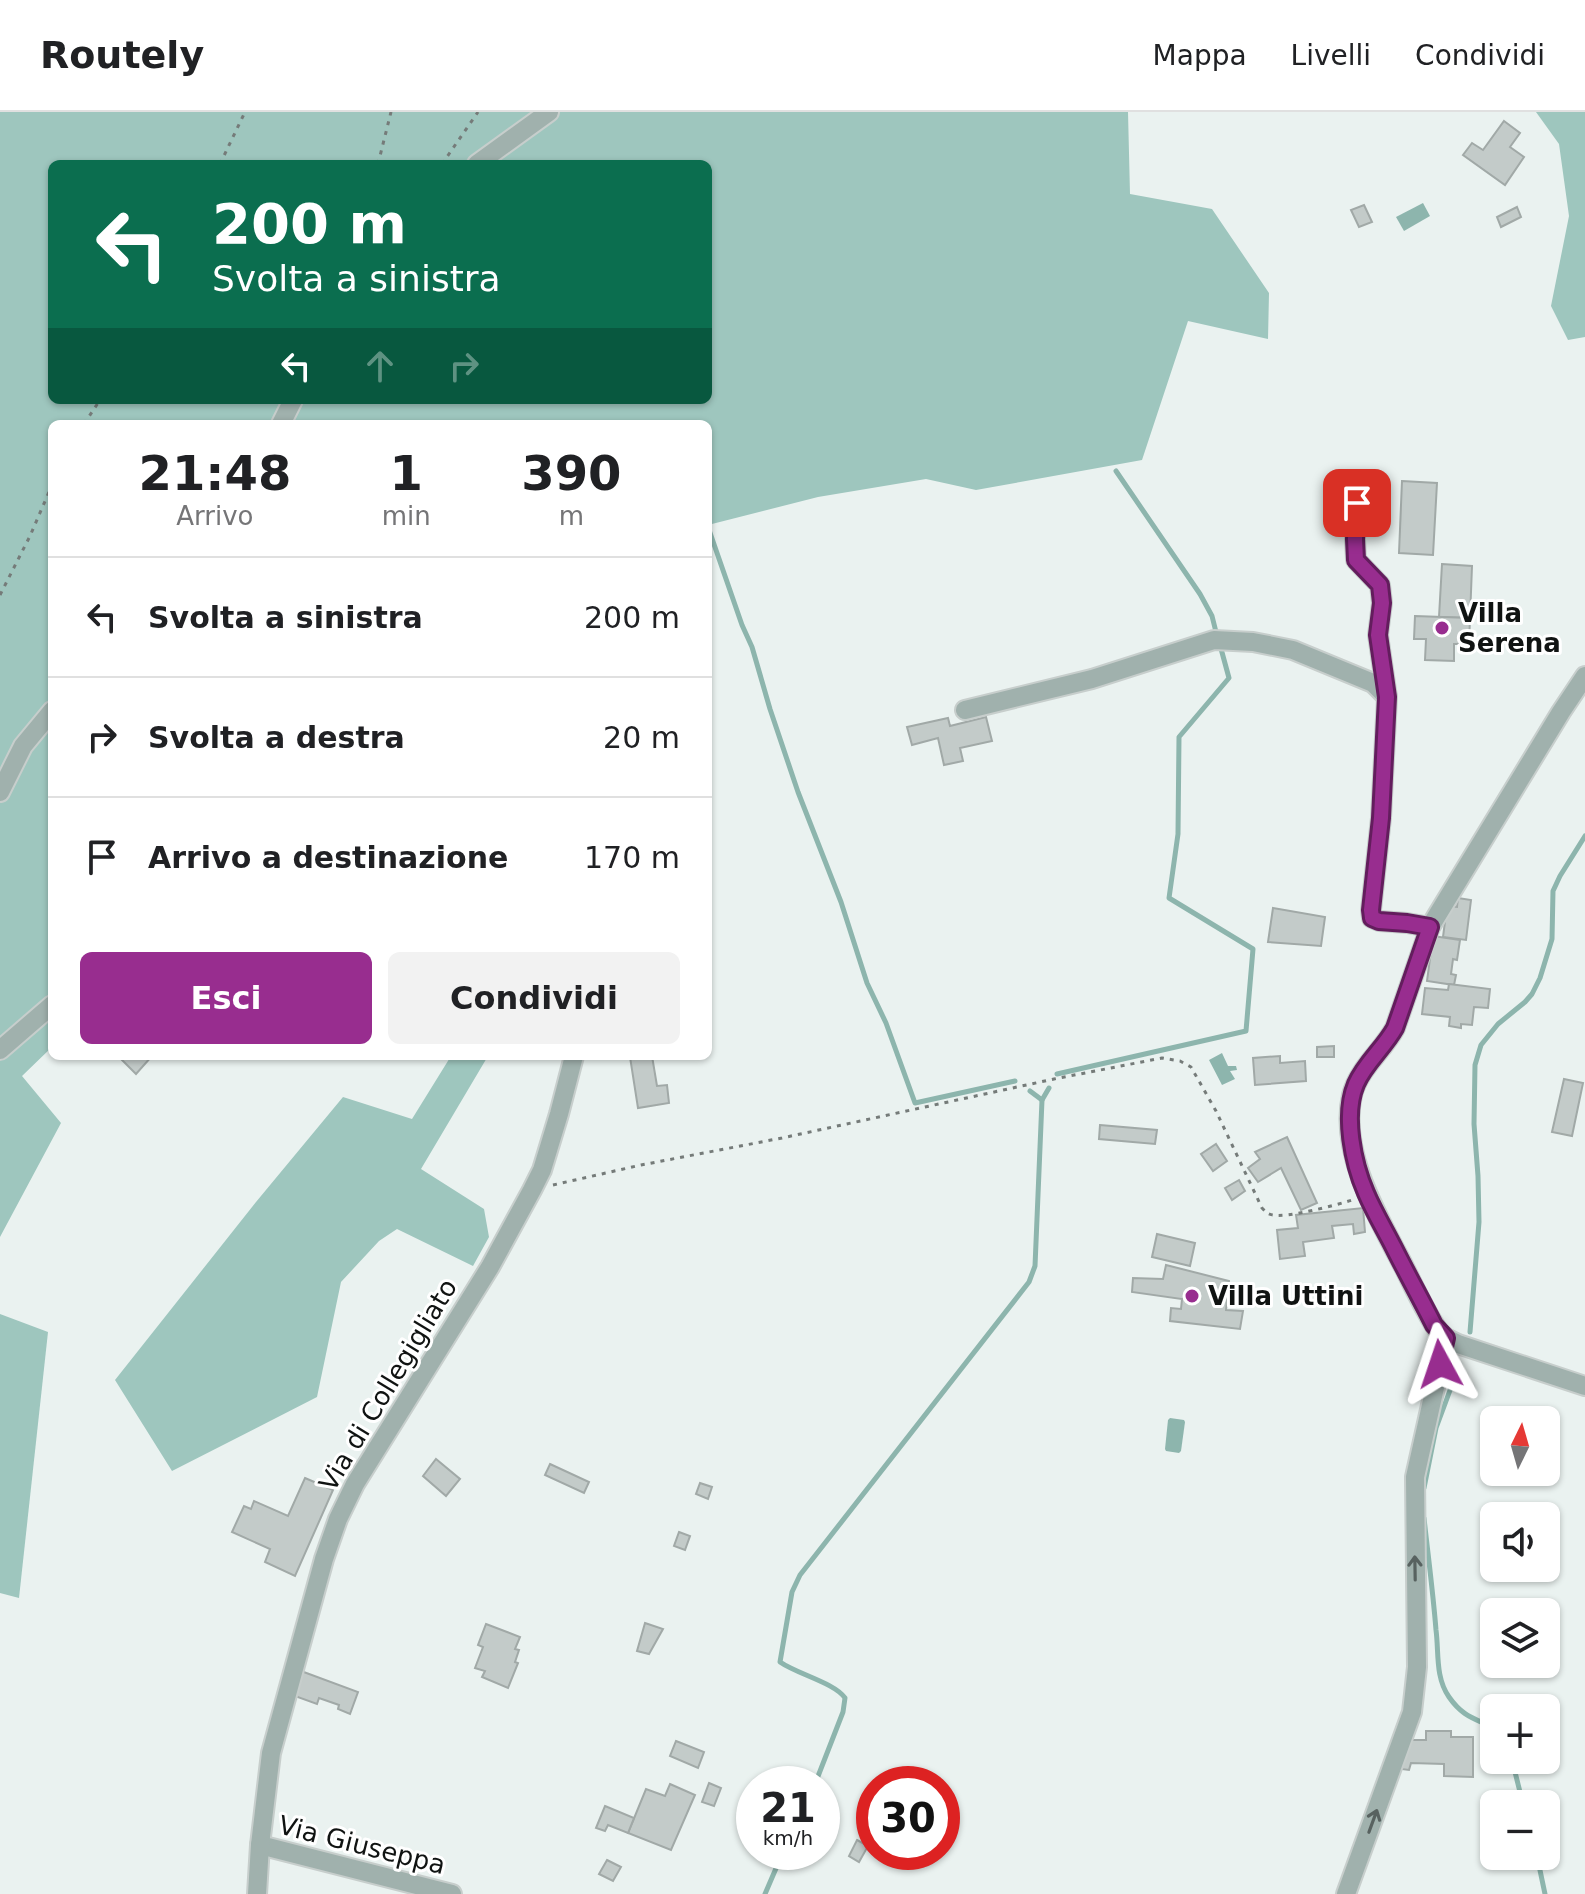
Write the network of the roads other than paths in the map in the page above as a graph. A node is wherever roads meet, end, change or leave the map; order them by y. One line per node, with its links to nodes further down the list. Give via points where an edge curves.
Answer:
1 (549, 112): 2 (street)
2 (483, 160)
3 (1357, 503): 5 (street, via 1356,560 1380,585 1378,635)
4 (1585, 676): 9 (street)
5 (1387, 697): 6 (street, via 1373,683 1293,650 1214,640 1092,679); 9 (street, via 1372,918)
6 (965, 710)
7 (48, 716): 8 (street, via 23,746)
8 (0, 792)
9 (1430, 927): 13 (street, via 1395,1028 1357,1082 1351,1126 1366,1192 1434,1325)
10 (48, 1008): 11 (street)
11 (0, 1050)
12 (573, 1060): 15 (street, Via di Collegigliato, via 532,1190 338,1519 271,1753)
13 (1446, 1338): 14 (street); 18 (street, one-way to 13, via 1412,1712 1417,1667 1415,1477)
14 (1585, 1386)
15 (260, 1845): 16 (street, Via di Collegigliato); 17 (street, Via Giuseppa)
16 (257, 1894)
17 (452, 1894)
18 (1346, 1894)

